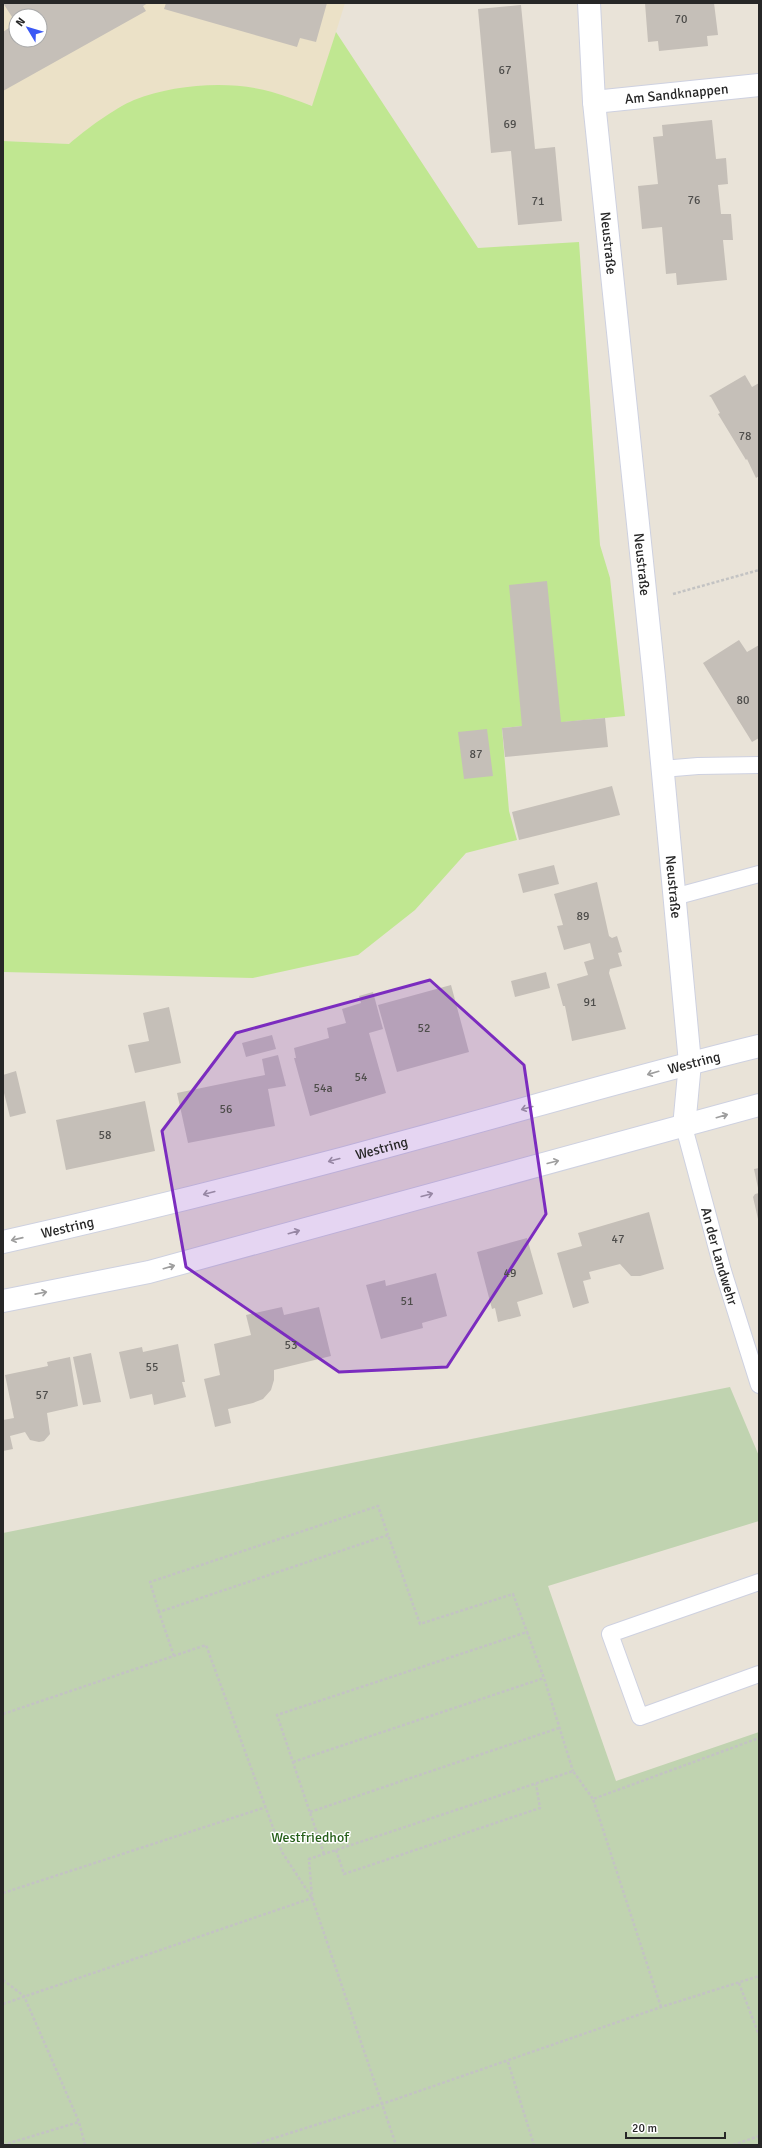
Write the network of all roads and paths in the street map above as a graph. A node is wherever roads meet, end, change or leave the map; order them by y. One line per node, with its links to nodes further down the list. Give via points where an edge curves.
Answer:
1 (589, 3): 3 (main road, Neustraße)
2 (759, 85): 3 (main road, Am Sandknappen)
3 (594, 102): 5 (main road, Neustraße)
4 (759, 570): 5 (path)
5 (645, 601): 7 (main road, Neustraße)
6 (759, 765): 7 (lane)
7 (662, 769): 9 (main road, Neustraße)
8 (759, 874): 9 (lane)
9 (674, 896): 11 (main road, Neustraße)
10 (759, 1046): 11 (main road, Westring)
11 (690, 1063): 13 (main road, Neustraße); 14 (main road, Westring, one-way to 14, via 427,1136 137,1212)
12 (759, 1105): 13 (main road, one-way to 12)
13 (684, 1127): 15 (main road, one-way to 13, via 149,1272); 16 (lane, An der Landwehr, via 723,1270)
14 (3, 1242)
15 (3, 1300)
16 (759, 1384)
17 (388, 1535): 19 (path); 19 (path, via 378,1506 150,1582); 20 (path, via 420,1624 513,1594)
18 (759, 1582): 22 (lane, via 610,1634 640,1717)
19 (159, 1612): 21 (path)
20 (527, 1632): 23 (path); 27 (path, via 276,1714)
21 (174, 1656): 24 (path); 31 (path, via 206,1645)
22 (759, 1674)
23 (544, 1678): 25 (path); 27 (path)
24 (3, 1714)
25 (559, 1728): 28 (path); 32 (path)
26 (759, 1738): 30 (path)
27 (292, 1762): 32 (path)
28 (573, 1771): 29 (path); 30 (path)
29 (536, 1784): 33 (path); 33 (path, via 540,1808 344,1874)
30 (593, 1799): 42 (path)
31 (266, 1807): 35 (path); 36 (path, via 282,1852)
32 (310, 1812): 34 (path)
33 (336, 1850): 34 (path)
34 (324, 1854): 36 (path, via 308,1859)
35 (3, 1893)
36 (312, 1898): 40 (path); 45 (path)
37 (759, 1976): 39 (path)
38 (3, 1980): 40 (path)
39 (739, 1983): 42 (path); 43 (path)
40 (24, 1996): 41 (path); 46 (path)
41 (3, 2004)
42 (661, 2007): 44 (path)
43 (759, 2035)
44 (508, 2061): 45 (path); 52 (path)
45 (382, 2104): 50 (path); 51 (path)
46 (79, 2122): 48 (path); 49 (path)
47 (759, 2136): 53 (path)
48 (3, 2144)
49 (85, 2145)
50 (252, 2145)
51 (396, 2145)
52 (534, 2145)
53 (732, 2145)

